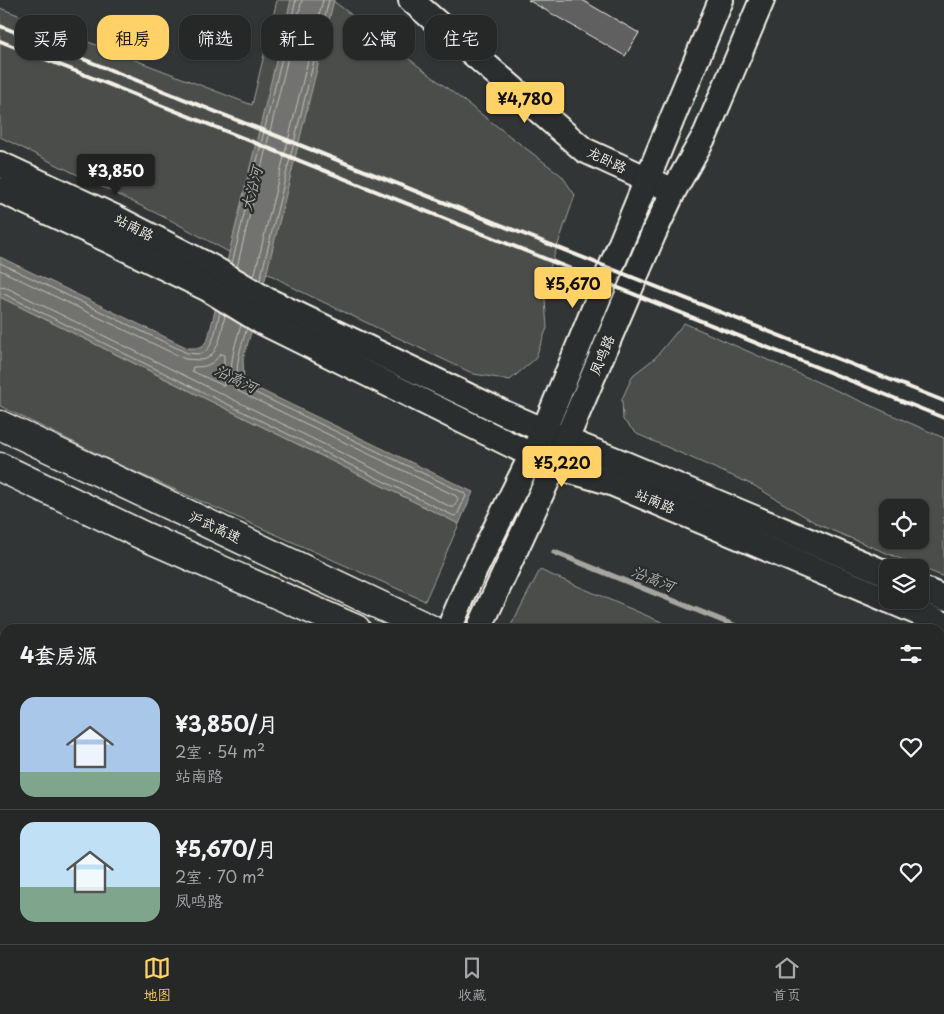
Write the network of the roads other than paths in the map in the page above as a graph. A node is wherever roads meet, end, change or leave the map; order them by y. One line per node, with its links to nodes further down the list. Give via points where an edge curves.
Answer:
1 (411, 0): 5 (street, 龙卧路, via 584,150)
2 (721, 0): 5 (street, 凤鸣路)
3 (762, 0): 7 (street, 凤鸣路, via 706,132)
4 (0, 164): 8 (street, 站南路, via 114,217)
5 (647, 180): 7 (street, 龙卧路); 11 (street, 凤鸣路)
6 (0, 190): 8 (street, 站南路, via 108,240)
7 (674, 190): 12 (street, 凤鸣路)
8 (210, 278): 9 (street)
9 (264, 311): 11 (street, 站南路); 13 (street, 站南路)
10 (0, 425): 22 (highway, 沪武高速)
11 (544, 430): 12 (street, 站南路); 13 (street, 凤鸣路)
12 (566, 440): 14 (street, 凤鸣路); 16 (street, 站南路)
13 (533, 455): 14 (street, 站南路); 23 (street, 凤鸣路)
14 (554, 466): 18 (street, 站南路, via 609,482); 24 (street, 凤鸣路)
15 (0, 467): 21 (highway, via 146,537)
16 (879, 570)
17 (929, 592): 19 (street)
18 (879, 596)
19 (944, 598)
20 (909, 609): 25 (street, 站南路)
21 (345, 624)
22 (419, 624)
23 (451, 624)
24 (481, 624)
25 (944, 624)

